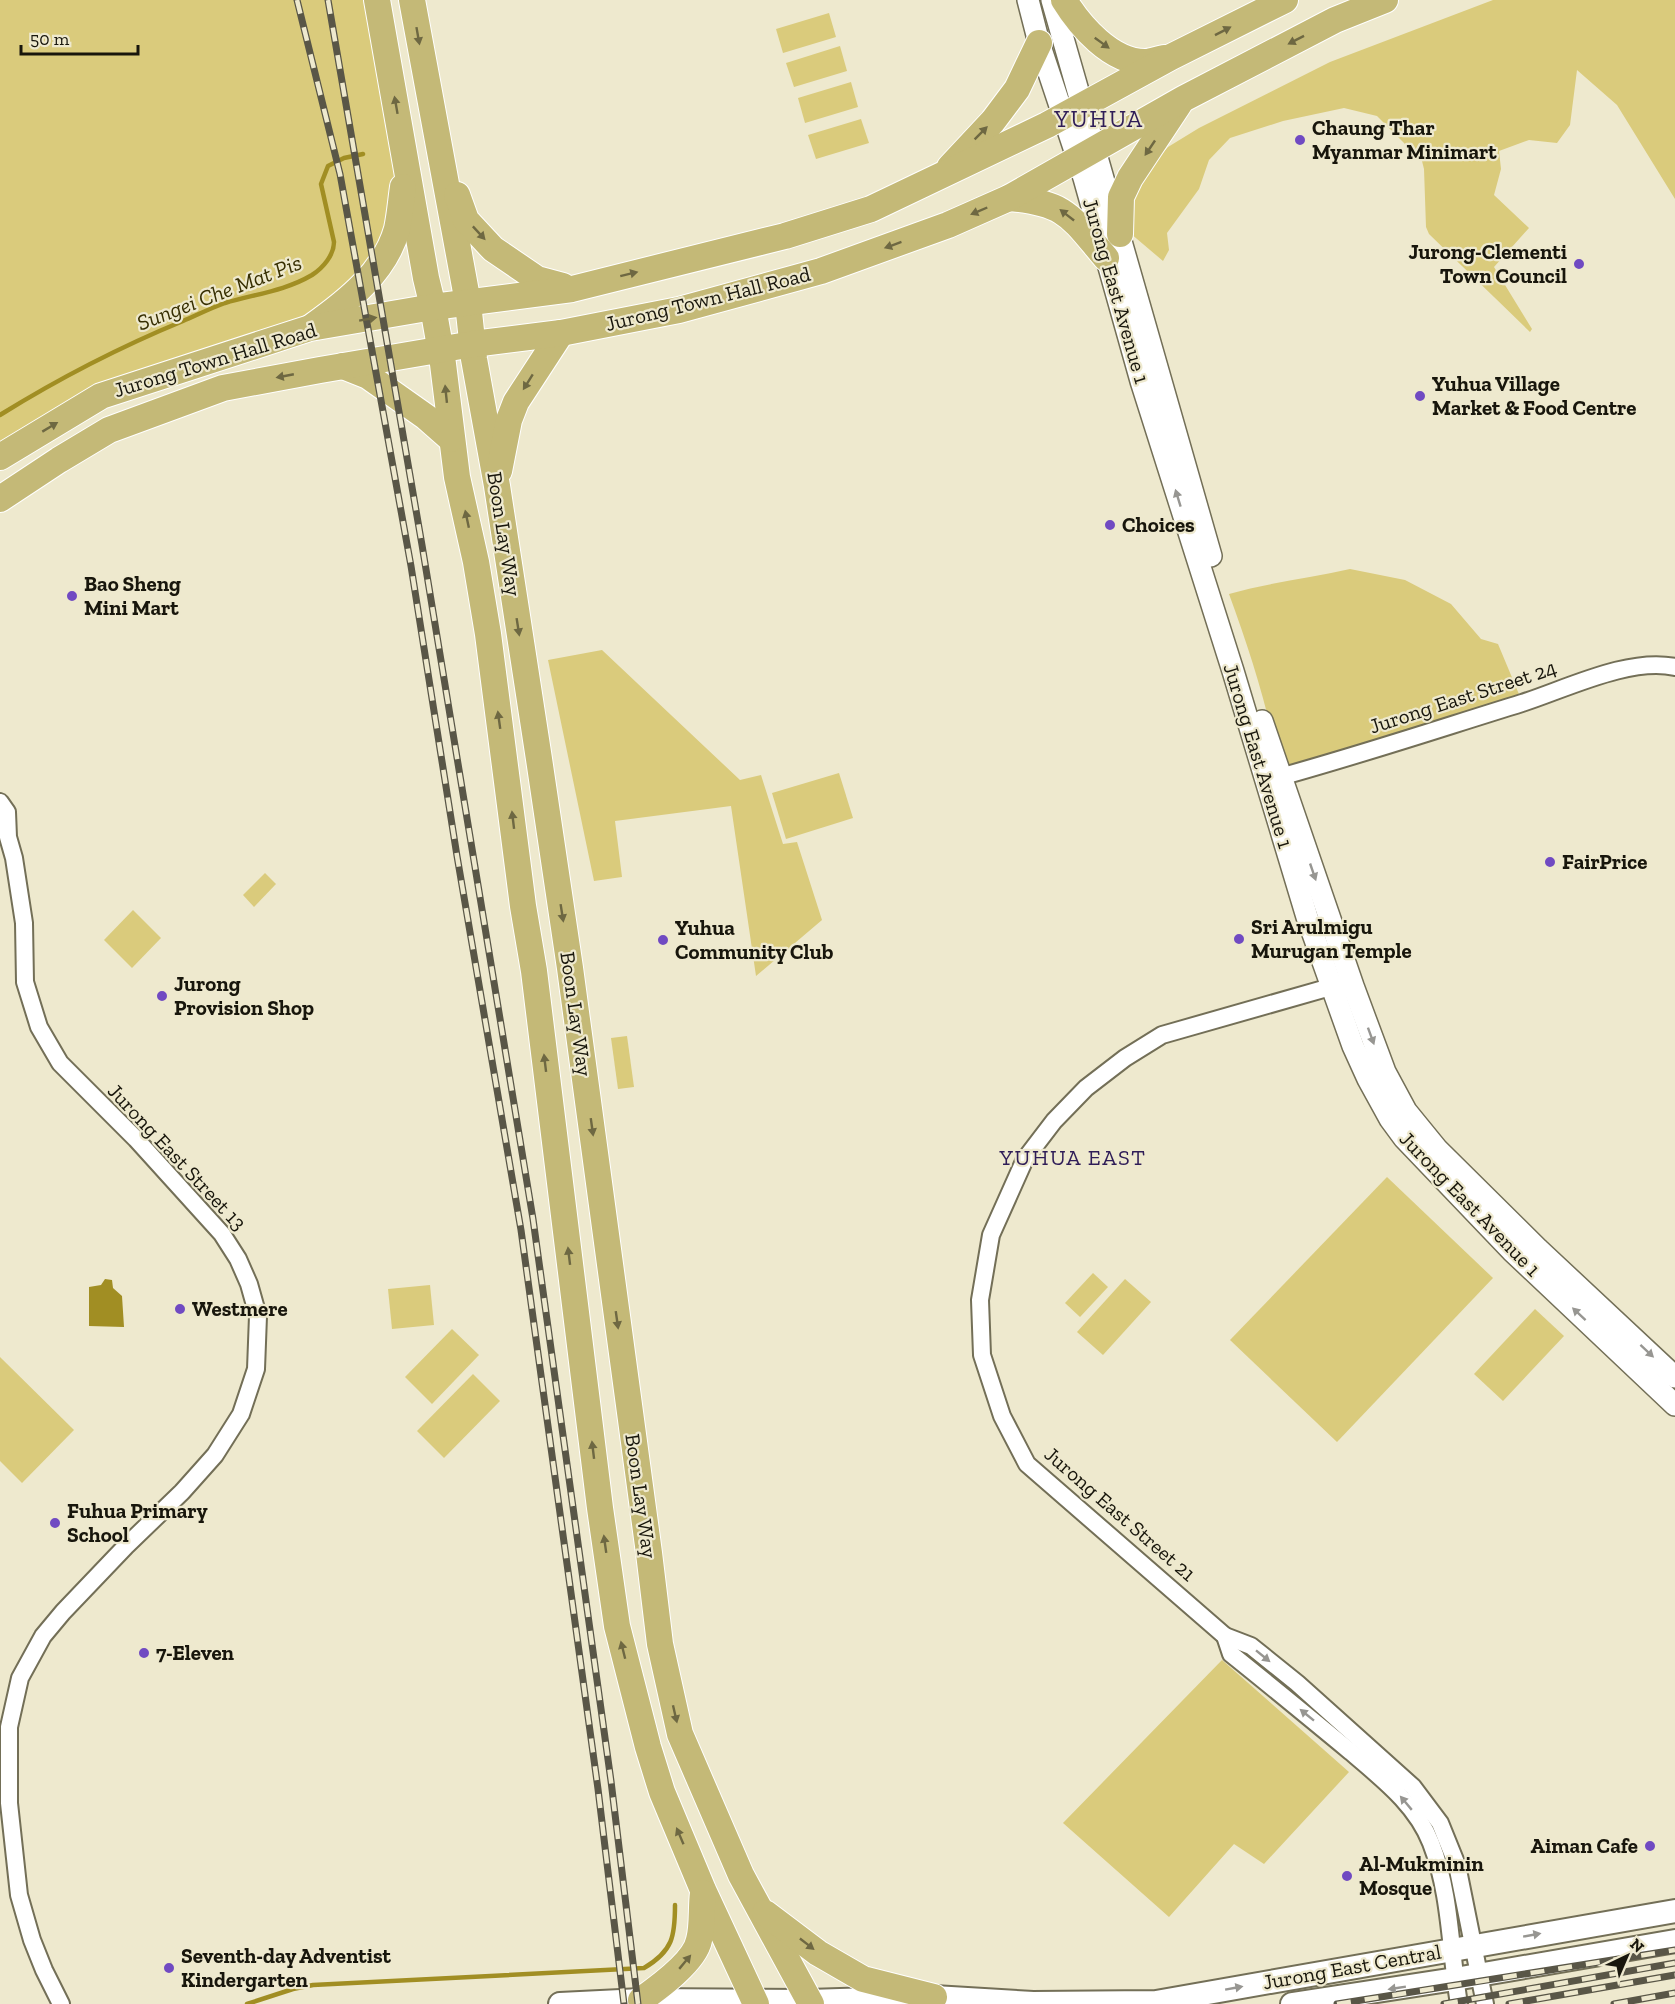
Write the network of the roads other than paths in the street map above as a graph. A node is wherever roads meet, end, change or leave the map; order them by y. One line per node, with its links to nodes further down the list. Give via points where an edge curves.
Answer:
1 (377, 0): 14 (main road, Boon Lay Way, one-way to 1)
2 (412, 0): 12 (main road, Boon Lay Way, one-way to 12)
3 (1028, 0): 8 (street, Jurong East Avenue 1)
4 (1052, 0): 11 (street, Jurong East Avenue 1)
5 (1064, 0): 9 (main road, one-way to 9, via 1102,45 1145,62)
6 (1285, 0): 9 (main road, Jurong Town Hall Road, one-way to 6)
7 (1385, 0): 10 (main road, Jurong Town Hall Road, one-way to 10, via 1335,20)
8 (1039, 43): 11 (street, Jurong East Avenue 1); 15 (main road, one-way to 8, via 1017,89)
9 (1171, 57): 11 (main road, Jurong Town Hall Road)
10 (1183, 99): 13 (main road, Jurong Town Hall Road); 17 (main road, one-way to 17, via 1121,197)
11 (1072, 111): 13 (street, Jurong East Avenue 1); 15 (main road, Jurong Town Hall Road)
12 (437, 143): 19 (main road, one-way to 19, via 466,220 494,249 537,279); 20 (main road, Boon Lay Way)
13 (1086, 155): 16 (main road, Jurong Town Hall Road); 17 (street, Jurong East Avenue 1); 18 (street, Jurong East Avenue 1)
14 (407, 163): 21 (main road, Boon Lay Way); 22 (main road, via 397,228 389,250 363,285)
15 (942, 176): 19 (main road, Jurong Town Hall Road, one-way to 15, via 785,236 871,209)
16 (1010, 198): 18 (main road, one-way to 16, via 1067,213 1034,200); 23 (main road, Jurong Town Hall Road, one-way to 23, via 820,271 679,310)
17 (1120, 234): 32 (street, Jurong East Avenue 1)
18 (1106, 258): 32 (street, Jurong East Avenue 1, one-way to 18, via 1233,670)
19 (572, 289): 20 (main road, Jurong Town Hall Road)
20 (468, 303): 21 (main road, Jurong Town Hall Road); 24 (main road, Boon Lay Way)
21 (434, 307): 22 (main road, Jurong Town Hall Road, one-way to 21); 25 (main road, Boon Lay Way)
22 (310, 328): 28 (main road, Jurong Town Hall Road, one-way to 22, via 101,396)
23 (561, 333): 24 (main road, Jurong Town Hall Road); 29 (main road, one-way to 29, via 516,402)
24 (473, 344): 25 (main road, Jurong Town Hall Road); 29 (main road, Boon Lay Way)
25 (441, 350): 26 (main road, Jurong Town Hall Road); 27 (main road, Boon Lay Way, one-way to 25)
26 (342, 366): 27 (main road, via 368,376); 30 (main road, Jurong Town Hall Road, one-way to 30, via 223,388 119,426)
27 (451, 439): 38 (main road, Boon Lay Way, one-way to 27, via 662,1792 617,1626 488,634)
28 (0, 457)
29 (496, 486): 39 (main road, Boon Lay Way, one-way to 39, via 572,980 660,1644 680,1734 741,1875)
30 (0, 500)
31 (1675, 667): 32 (street, Jurong East Street 24, via 1641,665 1593,678)
32 (1273, 779): 35 (street, Jurong East Avenue 1)
33 (0, 802): 34 (street, Jurong East Street 13, via 7,812)
34 (4, 833): 49 (street, Jurong East Street 13, via 14,858 24,923 25,981 39,1027 60,1063 222,1234 249,1284 258,1316 256,1369 241,1414 215,1455 63,1612 43,1636 20,1678 9,1727 9,1803 19,1895 32,1940)
35 (1341, 984): 36 (street, Jurong East Avenue 1, one-way to 36, via 1406,1111 1437,1149); 37 (street, Jurong East Avenue 1, one-way to 35, via 1512,1251 1404,1138 1390,1119 1353,1046); 42 (street, Jurong East Street 21, via 1162,1035 1086,1088 1054,1121 1024,1159 991,1235 980,1300 982,1355 1002,1416 1027,1464 1225,1636 1231,1654 1372,1770 1413,1811 1435,1853 1447,1909)
36 (1675, 1377)
37 (1675, 1405)
38 (703, 1890): 46 (main road, one-way to 38, via 667,1982 699,1942); 47 (main road, Boon Lay Way)
39 (760, 1909): 45 (main road, one-way to 45, via 818,1953 863,1979); 48 (main road, Boon Lay Way)
40 (1675, 1911): 42 (main road, Jurong East Central, one-way to 40)
41 (1675, 1941): 43 (main road, Jurong East Central)
42 (1463, 1947): 43 (street, Jurong East Street 21); 44 (street, Jurong East Street 21); 45 (main road, Jurong East Central, one-way to 42, via 1033,2003 1156,2002)
43 (1478, 1974): 44 (main road, Jurong East Central); 53 (street, Jurong East Street 21)
44 (1455, 1979): 51 (main road, Jurong East Central, one-way to 51); 52 (street, Jurong East Street 21)
45 (934, 1997): 48 (main road, Jurong East Central)
46 (641, 2000): 47 (main road, Jurong East Central); 50 (main road, Jurong East Central)
47 (755, 2002): 48 (main road, Jurong East Central)
48 (810, 2002)
49 (61, 2004)
50 (560, 2004)
51 (1292, 2004)
52 (1459, 2004)
53 (1485, 2004)

